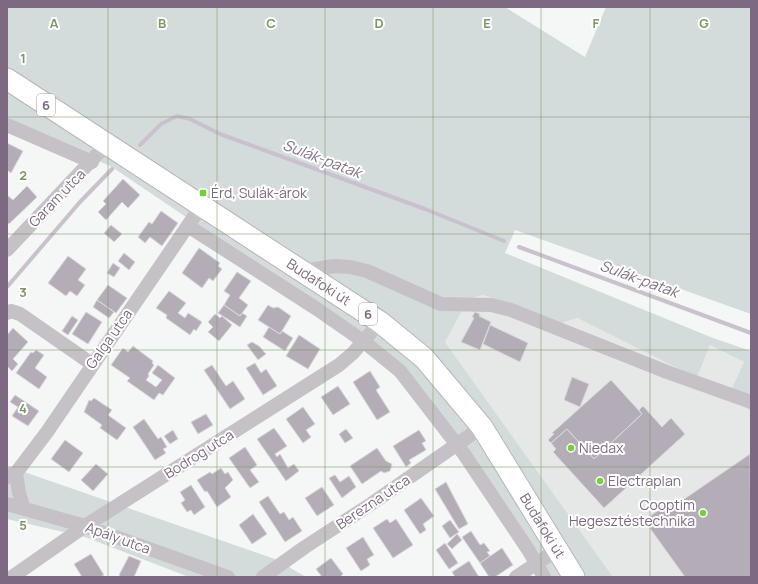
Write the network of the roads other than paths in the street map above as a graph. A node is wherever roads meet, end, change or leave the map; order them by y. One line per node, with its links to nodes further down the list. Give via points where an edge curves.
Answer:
1 (7, 79): 3 (main road, Budafoki út / 6)
2 (7, 125): 4 (street)
3 (106, 145): 4 (street, Garam utca); 5 (main road, Budafoki út / 6)
4 (92, 162): 7 (street, Garam utca)
5 (202, 205): 6 (street, Galga utca); 8 (main road, Budafoki út / 6)
6 (188, 226): 11 (street, Budafoki út); 12 (street, Galga utca)
7 (7, 250)
8 (303, 271): 10 (main road, Budafoki út / 6); 13 (street, via 350,266 441,304 491,305 511,310 667,372)
9 (9, 312): 12 (street, via 20,314 36,323)
10 (380, 322): 11 (street, Bodrog utca); 14 (main road, Budafoki út / 6, via 424,358)
11 (363, 341): 15 (street, Budafoki út, via 400,371); 19 (street, Bodrog utca, via 338,365)
12 (92, 364): 16 (street, Galga utca, via 46,432)
13 (751, 402)
14 (482, 427): 15 (street, Berezna utca); 20 (main road, Budafoki út / 6)
15 (457, 445): 21 (street, Budafoki út, via 529,551); 24 (street, Berezna utca)
16 (11, 475): 18 (street, Galga utca)
17 (7, 504): 18 (street, Apály utca)
18 (24, 509): 19 (street, Apály utca)
19 (85, 526): 22 (street, Bodrog utca); 23 (street, Apály utca)
20 (557, 550): 21 (street); 27 (main road, Budafoki út / 6)
21 (535, 564): 25 (street); 26 (street, Budafoki út)
22 (12, 577)
23 (228, 577)
24 (263, 577)
25 (516, 577)
26 (544, 577)
27 (574, 577)

